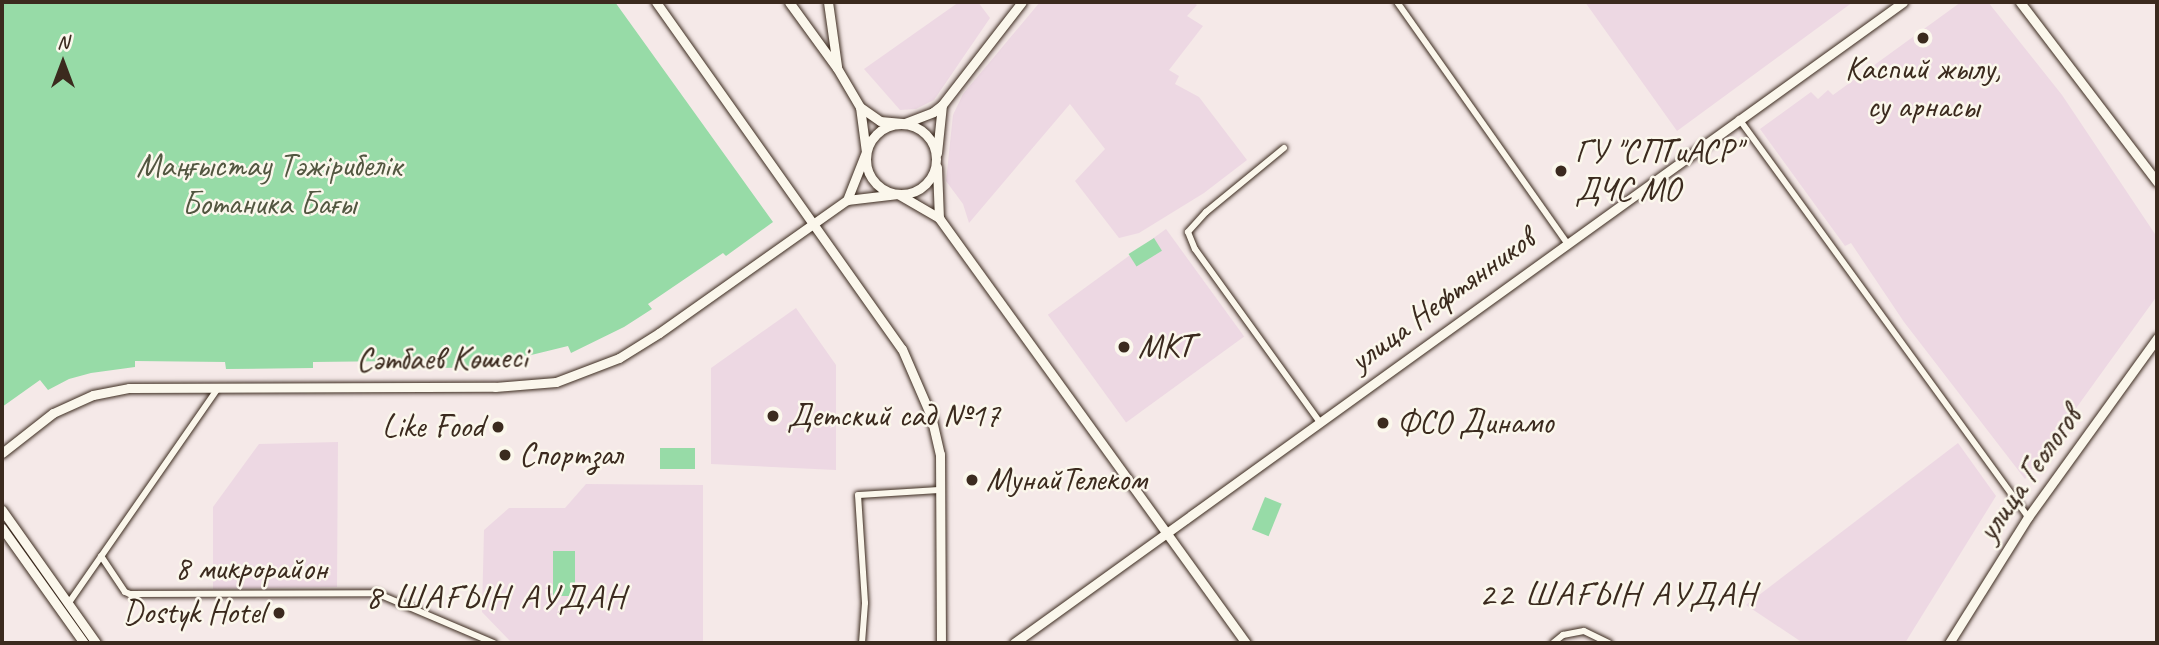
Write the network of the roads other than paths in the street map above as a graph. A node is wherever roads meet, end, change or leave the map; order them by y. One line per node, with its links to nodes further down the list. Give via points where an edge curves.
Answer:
1 (656, 2): 20 (main road)
2 (789, 2): 8 (main road)
3 (828, 2): 8 (main road)
4 (1022, 2): 9 (main road)
5 (1397, 2): 21 (street)
6 (1903, 2): 11 (main road, улица Нефтянников)
7 (2020, 2): 16 (main road)
8 (837, 68): 10 (main road)
9 (942, 105): 12 (main road); 15 (main road)
10 (860, 107): 12 (main road, via 880,121); 14 (main road)
11 (1739, 119): 21 (main road, улица Нефтянников); 28 (street)
12 (905, 123): 14 (main road, via 884,127); 15 (main road, via 931,139)
13 (1284, 148): 24 (street, via 1188,232)
14 (866, 152): 17 (main road, via 876,184); 18 (main road)
15 (937, 159): 17 (main road, via 929,181 920,189); 19 (main road)
16 (2157, 182)
17 (898, 194): 18 (main road, Сәтбаев Көшесі); 19 (main road)
18 (847, 200): 20 (main road, Сәтбаев Көшесі)
19 (939, 218): 30 (main road)
20 (815, 223): 23 (main road, Сәтбаев Көшесі, via 619,358 556,382 495,387); 26 (main road, via 902,349 931,416 940,454)
21 (1567, 243): 24 (main road, улица Нефтянников)
22 (2157, 338): 28 (main road, улица Геологов)
23 (219, 387): 25 (main road, Сәтбаев Көшесі, via 129,388 93,395 53,413); 31 (street)
24 (1319, 421): 30 (main road, улица Нефтянников)
25 (2, 453)
26 (940, 490): 36 (street, via 858,495); 37 (main road)
27 (2, 510): 32 (main road)
28 (2028, 517): 42 (main road, улица Геологов)
29 (2, 528): 33 (main road)
30 (1165, 532): 38 (main road, улица Нефтянников); 39 (main road)
31 (101, 556): 32 (street); 35 (street, 8 микрорайон, via 130,594 376,593)
32 (68, 604): 34 (main road)
33 (84, 643)
34 (96, 643)
35 (494, 643)
36 (862, 643)
37 (941, 643)
38 (1014, 643)
39 (1246, 643)
40 (1553, 643): 41 (street, via 1563,635 1584,631)
41 (1609, 643)
42 (1949, 643)

